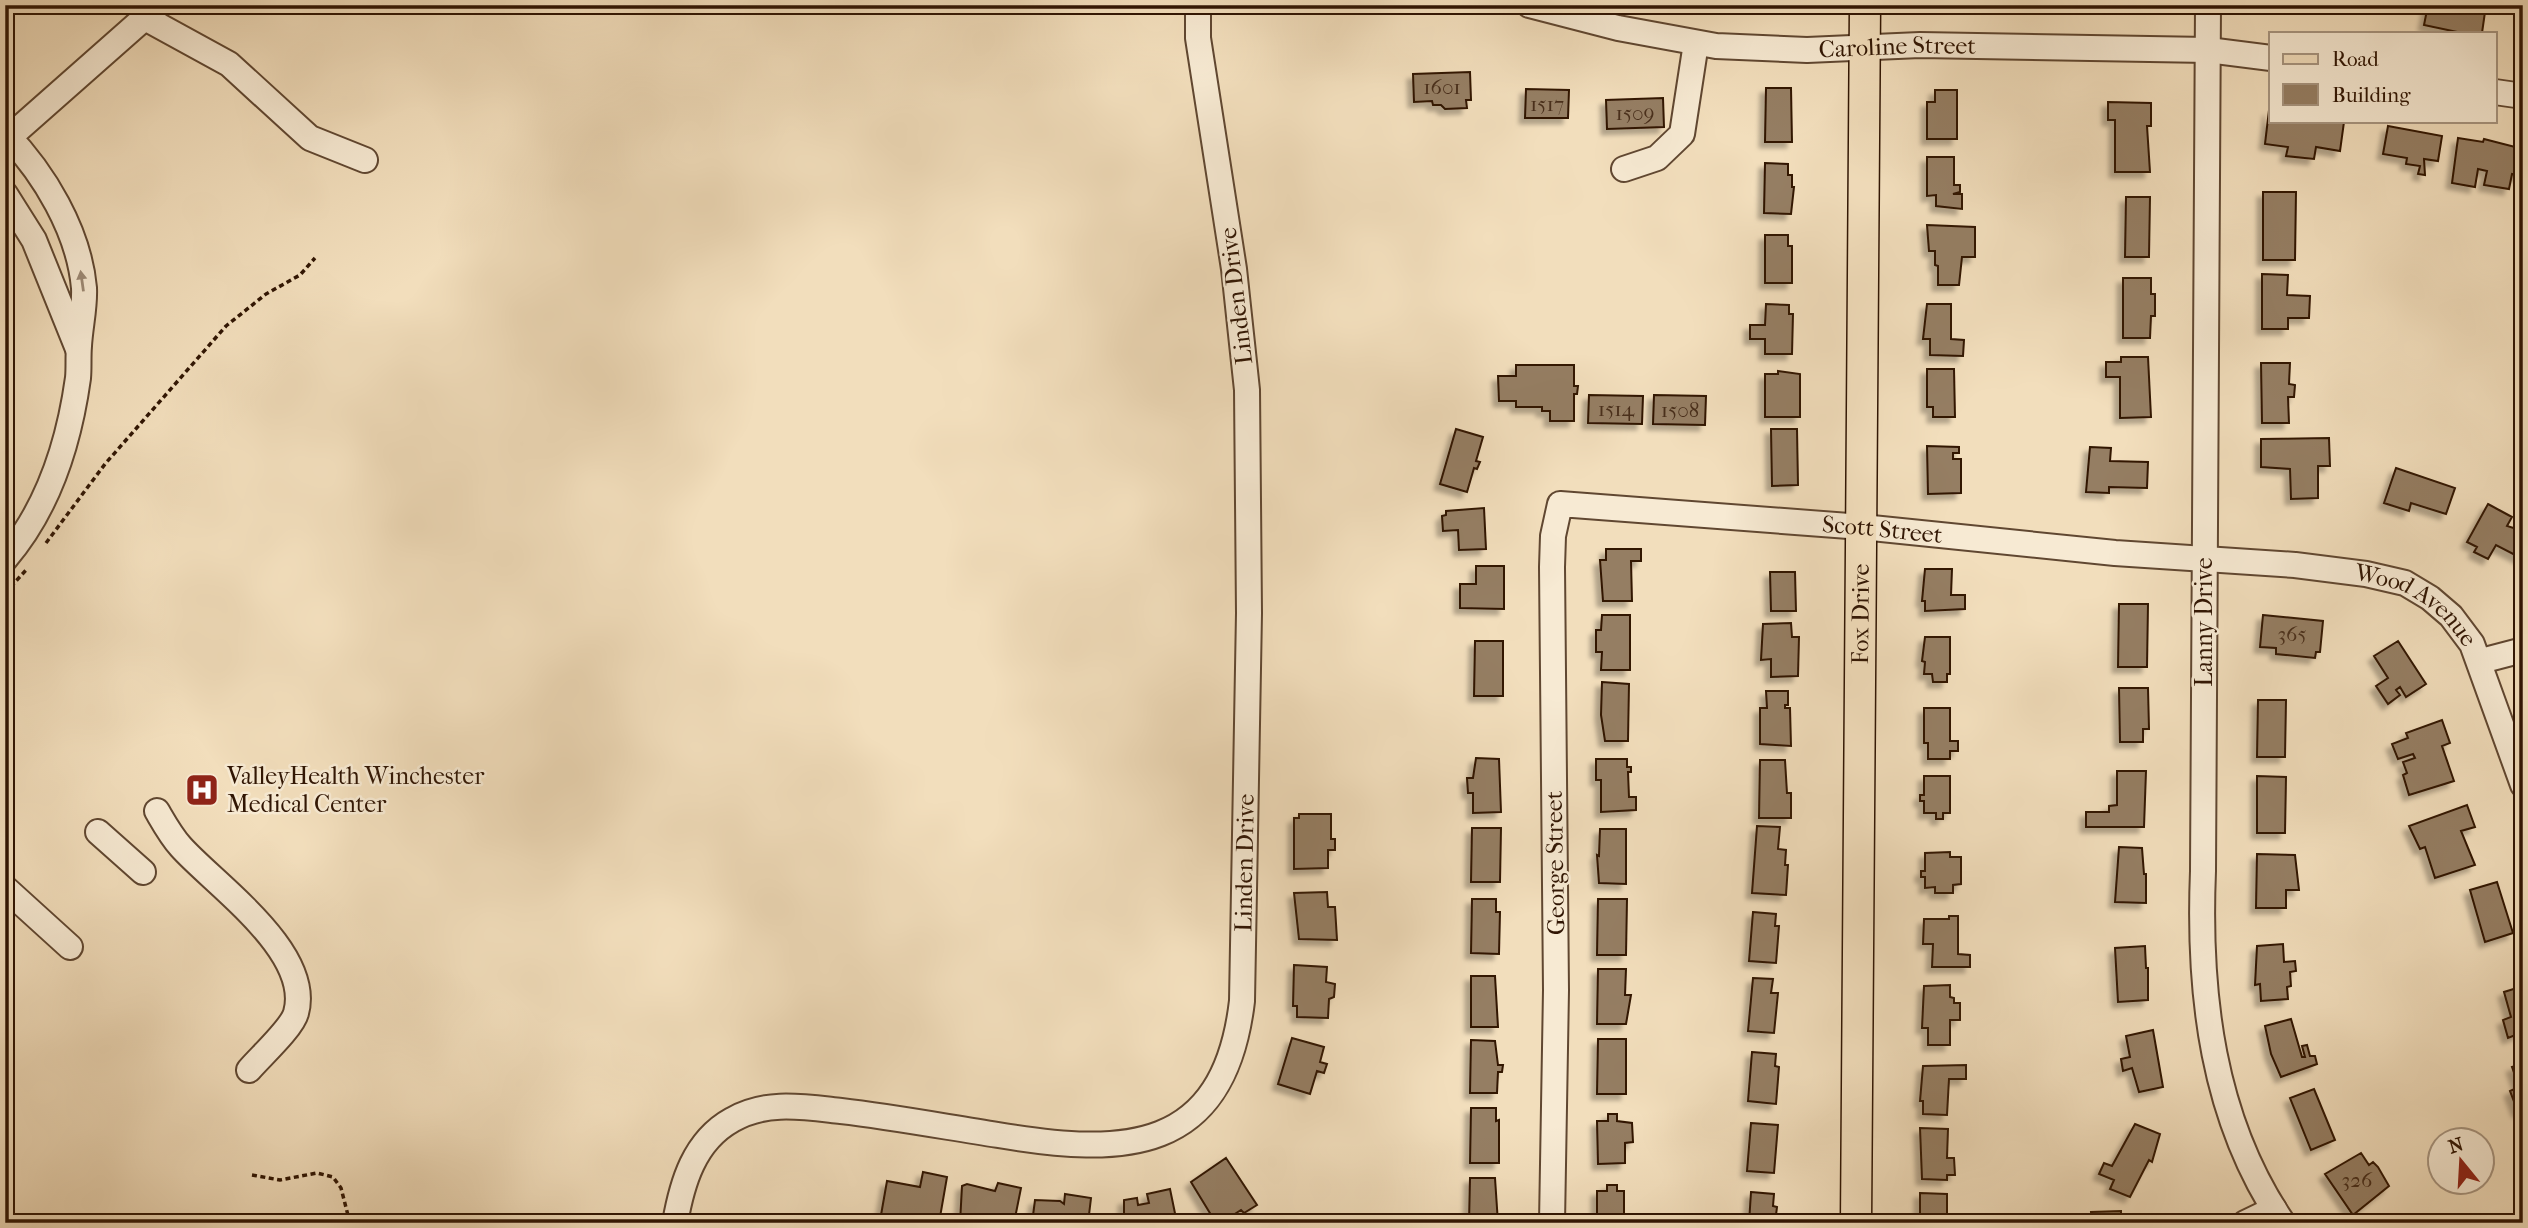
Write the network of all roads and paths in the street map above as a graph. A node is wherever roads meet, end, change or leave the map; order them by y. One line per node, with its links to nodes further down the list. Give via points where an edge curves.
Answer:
1 (1198, 5): 37 (street, Linden Drive, via 1198,38 1232,256 1247,390 1242,1001 1233,1048 1219,1081 1188,1118 1166,1133 1112,1146 1042,1142 796,1106 752,1111 732,1120 703,1144 681,1192)
2 (1865, 5): 7 (main road, Fox Drive)
3 (2208, 5): 8 (street, Lanny Drive)
4 (1545, 7): 6 (street, Caroline Street)
5 (152, 12): 12 (street); 13 (street, via 229,64 310,138)
6 (1696, 43): 7 (street, Caroline Street, via 1807,50); 14 (street, via 1682,134 1657,158)
7 (1864, 47): 8 (street, Caroline Street); 19 (main road, Fox Drive)
8 (2208, 50): 9 (street, Caroline Street); 22 (street, Lanny Drive)
9 (2269, 58)
10 (2496, 92): 11 (street)
11 (2523, 96)
12 (7, 137): 17 (street, one-way to 12, via 83,287 69,231 34,168)
13 (365, 160)
14 (1624, 169)
15 (5, 194): 17 (street, via 34,240)
16 (315, 258): 20 (path, via 299,275 226,326 105,464)
17 (78, 349): 21 (street, via 78,375 64,449 33,520)
18 (1560, 504): 19 (street, Scott Street); 38 (street, George Street, via 1552,567 1556,990)
19 (1861, 527): 22 (street, Scott Street); 39 (main road, Fox Drive)
20 (42, 547)
21 (5, 559)
22 (2204, 560): 26 (street, Wood Avenue, via 2295,565 2405,583 2451,616); 35 (street, Lanny Drive, via 2200,943 2207,1015 2229,1112 2256,1179)
23 (30, 564): 24 (path)
24 (5, 593)
25 (2523, 650): 26 (street)
26 (2481, 660): 27 (street, Wood Avenue)
27 (2523, 785)
28 (157, 811): 33 (street, via 180,846 254,915 275,941 292,974 299,996 296,1015)
29 (98, 832): 30 (street)
30 (143, 872)
31 (5, 888): 32 (street)
32 (70, 947)
33 (249, 1070)
34 (252, 1175): 36 (path, via 280,1180 317,1173 332,1177 341,1188)
35 (2278, 1216): 40 (street)
36 (350, 1223)
37 (675, 1223)
38 (1552, 1223)
39 (1856, 1223)
40 (2245, 1223)

